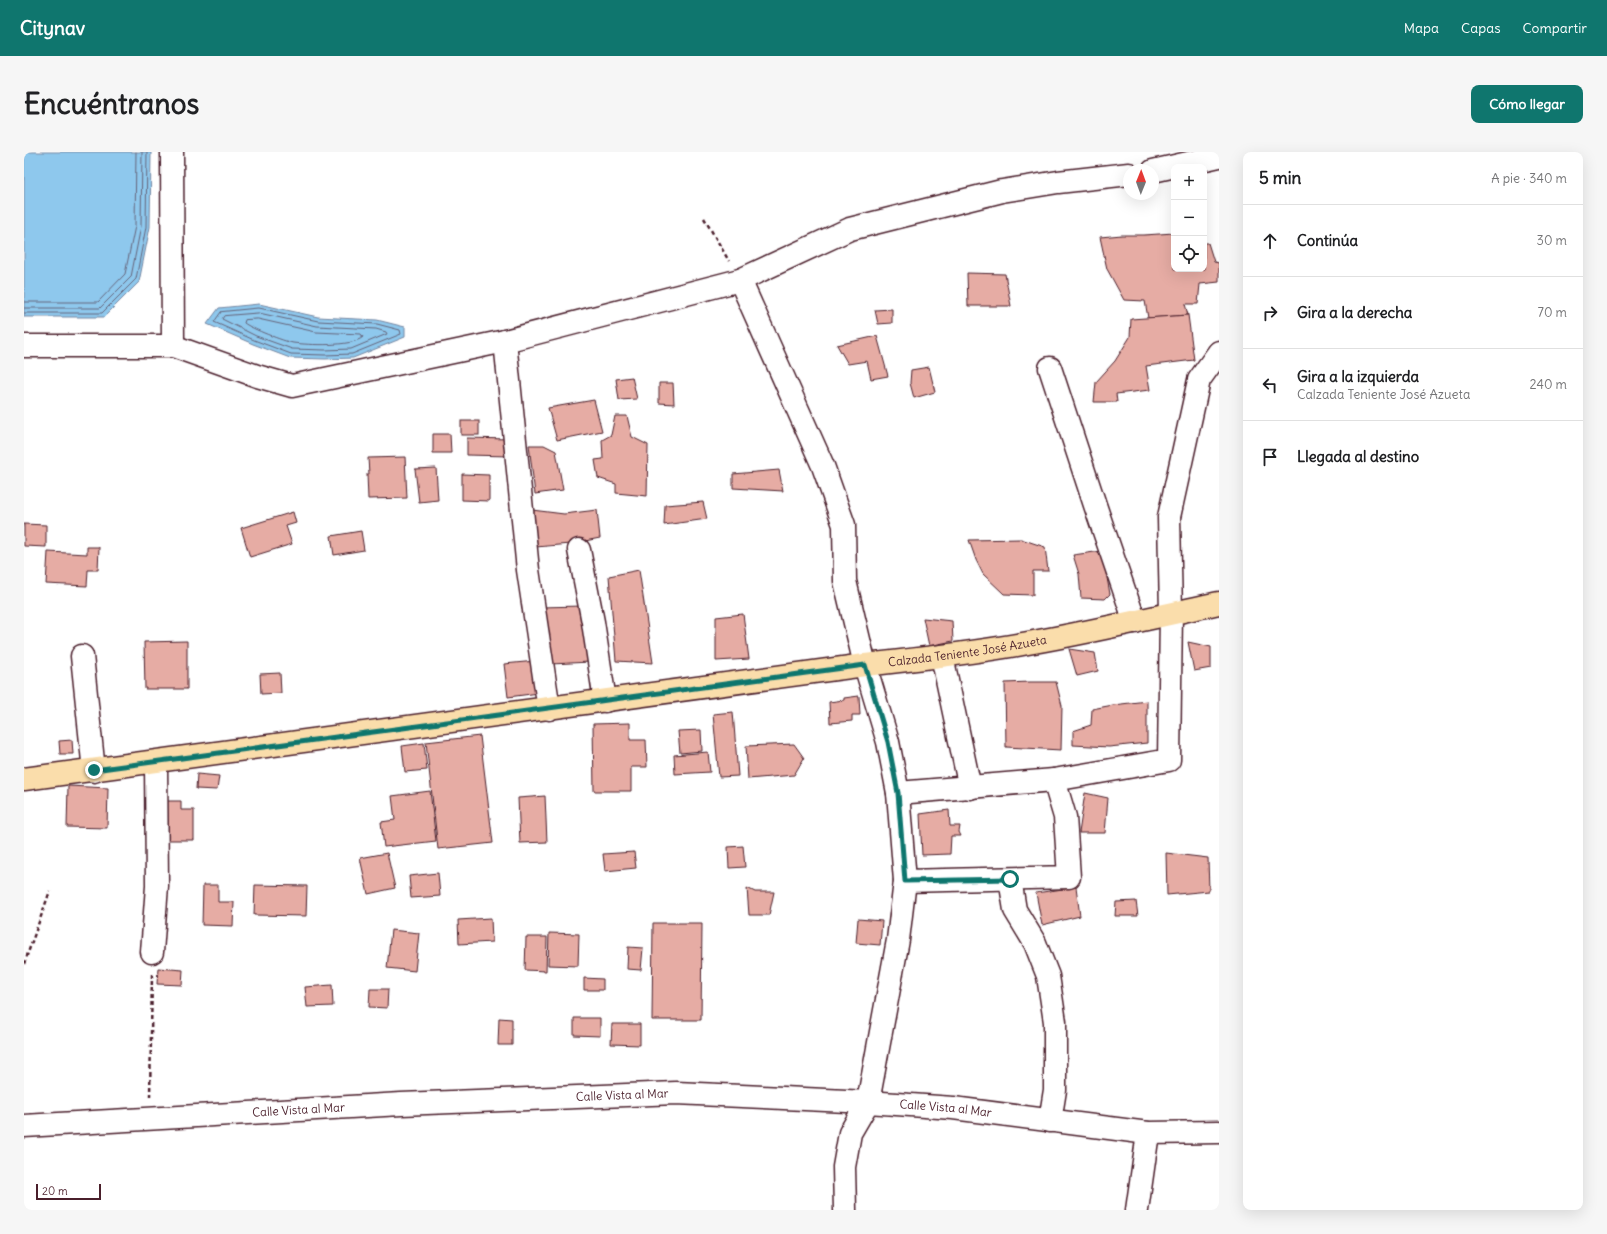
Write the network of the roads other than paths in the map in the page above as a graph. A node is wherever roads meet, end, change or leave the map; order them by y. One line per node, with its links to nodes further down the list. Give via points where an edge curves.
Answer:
1 (172, 152): 8 (street)
2 (1219, 156): 3 (street)
3 (1159, 170)
4 (1123, 175): 5 (street, via 1002,191 850,229)
5 (740, 280): 6 (street); 17 (street, via 823,466 844,526 845,581)
6 (505, 342): 8 (street, via 292,386); 19 (street, via 528,570)
7 (24, 346): 8 (street)
8 (172, 346)
9 (1219, 352): 13 (street, via 1199,380 1169,517)
10 (1050, 368): 14 (street)
11 (579, 550): 18 (street, via 594,622)
12 (1219, 603): 13 (main road, Calzada Teniente José Azueta)
13 (1171, 613): 14 (main road, Calzada Teniente José Azueta); 23 (street, via 1169,760)
14 (1135, 622): 16 (main road, Calzada Teniente José Azueta)
15 (82, 656): 21 (street)
16 (942, 656): 17 (main road, Calzada Teniente José Azueta); 24 (street)
17 (865, 665): 18 (main road, Calzada Teniente José Azueta); 25 (street, via 888,742)
18 (605, 701): 19 (main road, Calzada Teniente José Azueta)
19 (549, 708): 20 (main road, Calzada Teniente José Azueta)
20 (156, 762): 21 (main road, Calzada Teniente José Azueta); 28 (street, via 157,886)
21 (94, 770): 22 (main road, Calzada Teniente José Azueta)
22 (24, 780)
23 (1054, 780): 24 (street); 26 (street, via 1065,817 1070,877)
24 (970, 788): 25 (street)
25 (898, 793): 27 (street)
26 (1010, 879): 27 (street); 30 (street, via 1015,910 1035,943 1048,976 1055,1022 1055,1090)
27 (905, 881): 29 (street, via 898,940)
28 (152, 952)
29 (868, 1102): 30 (street, Calle Vista al Mar, via 953,1108); 31 (street, Calle Vista al Mar, via 676,1093 402,1104); 34 (street, via 850,1133 844,1167)
30 (1050, 1121): 33 (street, Calle Vista al Mar)
31 (24, 1126)
32 (1219, 1132): 33 (street, Calle Vista al Mar)
33 (1148, 1133): 35 (street)
34 (845, 1210)
35 (1137, 1210)

